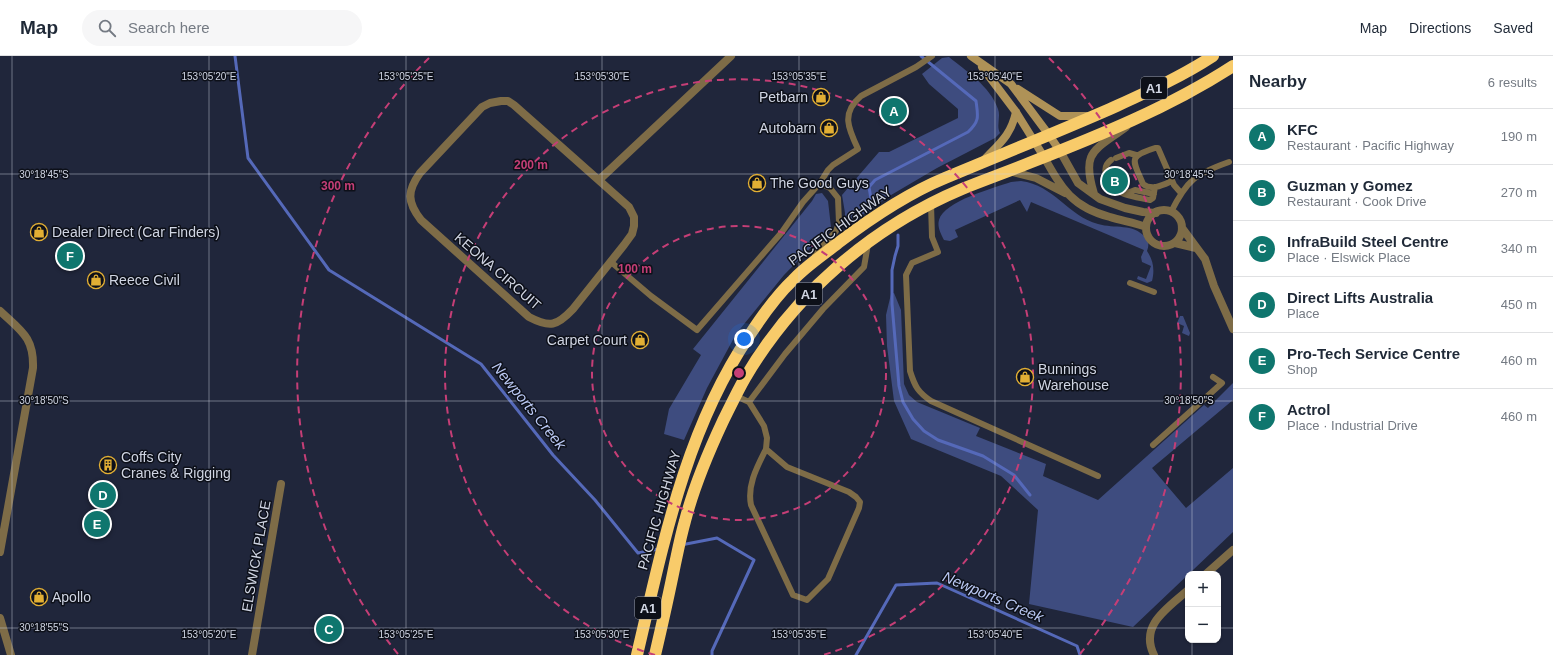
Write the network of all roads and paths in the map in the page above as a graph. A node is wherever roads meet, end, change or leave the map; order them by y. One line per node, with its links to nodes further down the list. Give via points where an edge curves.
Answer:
1 (731, 56): 18 (street)
2 (932, 56): 20 (lane, via 854,102 849,110 848,124 858,149 833,165)
3 (1213, 56): 9 (highway, PACIFIC HIGHWAY / A1, via 1157,87)
4 (975, 59): 6 (street); 7 (street)
5 (1233, 66): 8 (highway, PACIFIC HIGHWAY / A1)
6 (1011, 84): 9 (street, via 1060,116); 10 (street)
7 (1016, 112): 11 (street); 16 (street, via 1008,134)
8 (1143, 114): 12 (highway, PACIFIC HIGHWAY / A1); 23 (street, via 1090,157 1088,170)
9 (1093, 116): 10 (highway, PACIFIC HIGHWAY / A1)
10 (1050, 134): 11 (highway, PACIFIC HIGHWAY / A1); 12 (street)
11 (1034, 141): 14 (street); 16 (highway, PACIFIC HIGHWAY / A1)
12 (1060, 151): 14 (highway, PACIFIC HIGHWAY / A1); 23 (street, via 1078,183)
13 (1136, 155): 19 (lane, via 1158,148); 21 (lane, via 1134,161 1143,184); 21 (lane, via 1129,153 1108,162 1105,169 1109,183 1114,190 1150,200 1153,199)
14 (1044, 157): 17 (highway, PACIFIC HIGHWAY / A1); 24 (street)
15 (1229, 162): 22 (lane, via 1206,170 1188,183)
16 (980, 164): 34 (highway, PACIFIC HIGHWAY / A1, via 943,178 907,196 852,233)
17 (1008, 171): 24 (street, via 1042,181); 25 (highway, PACIFIC HIGHWAY / A1)
18 (599, 180): 33 (street, KEONA CIRCUIT, via 624,202 634,217 632,234); 33 (street, KEONA CIRCUIT, via 514,105 508,101 490,102 482,107 420,173 410,192 411,204 421,220 438,236 529,317 541,324 555,324 565,317)
19 (1172, 181): 21 (lane); 22 (lane)
20 (820, 183): 33 (lane, via 782,232 696,330 650,296); 34 (lane, via 830,188 838,198 839,223 836,231)
21 (1154, 191)
22 (1181, 193): 27 (lane)
23 (1094, 194): 26 (street, via 1107,203 1143,212)
24 (1067, 195): 28 (street, via 1093,212)
25 (931, 204): 30 (highway, PACIFIC HIGHWAY / A1); 44 (lane, via 932,237 938,252 912,263 906,275 910,371 919,392 931,401)
26 (1156, 212): 27 (street); 28 (street)
27 (1171, 212): 29 (street, via 1179,219)
28 (1146, 227): 31 (street, via 1148,237 1155,244 1165,246)
29 (1182, 228): 31 (street); 32 (street)
30 (868, 242): 40 (highway, PACIFIC HIGHWAY / A1, via 830,273 792,313 763,351); 41 (lane, via 864,266 823,309)
31 (1175, 243): 32 (street)
32 (1196, 248): 38 (street, via 1206,259 1214,286)
33 (611, 262)
34 (794, 279): 53 (highway, PACIFIC HIGHWAY / A1, via 757,323 706,413 688,458)
35 (1130, 283): 36 (lane)
36 (1154, 292)
37 (0, 311): 47 (street, via 27,338 34,354)
38 (1233, 329)
39 (1213, 377): 42 (lane, via 1222,383)
40 (736, 396): 41 (lane); 54 (highway, PACIFIC HIGHWAY / A1, via 697,482 681,534)
41 (749, 402): 43 (lane, via 764,426)
42 (1153, 445)
43 (766, 449): 43 (lane, via 787,467 849,492 860,502 828,579 807,600 793,595 751,505 749,495 753,477)
44 (1098, 476)
45 (281, 484): 52 (street, ELSWICK PLACE)
46 (1233, 550): 48 (street)
47 (0, 552)
48 (1209, 571)
49 (1185, 593): 55 (street, via 1163,612 1151,628 1149,643)
50 (0, 618): 51 (street)
51 (11, 655)
52 (252, 655)
53 (637, 655)
54 (655, 655)
55 (1154, 655)

